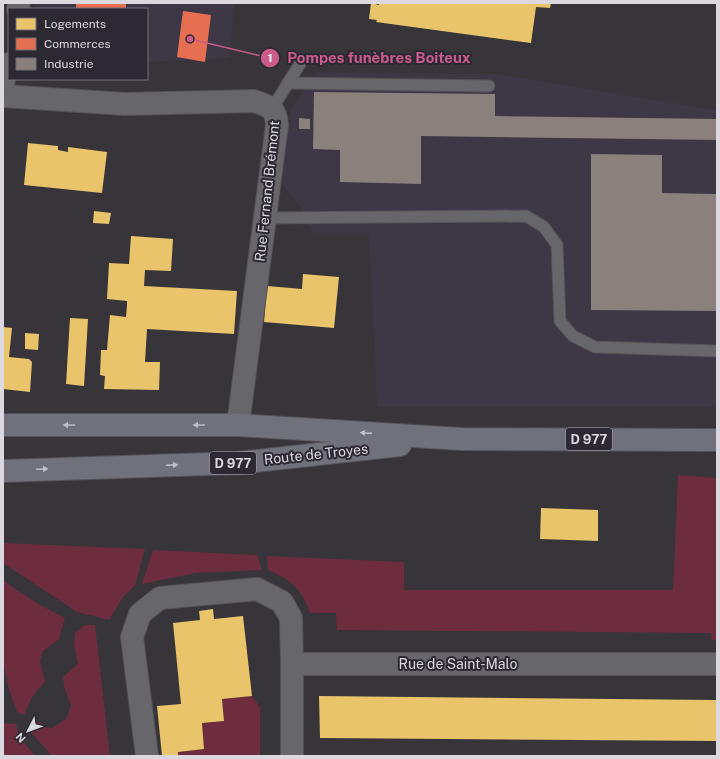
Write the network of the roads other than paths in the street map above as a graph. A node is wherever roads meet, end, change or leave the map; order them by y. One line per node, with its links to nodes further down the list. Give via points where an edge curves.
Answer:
1 (300, 64): 4 (lane)
2 (8, 67): 3 (street)
3 (3, 83)
4 (288, 83): 5 (lane); 7 (lane)
5 (489, 86)
6 (3, 96): 7 (street, Rue Fernand Brémont, via 125,104 254,101)
7 (272, 109): 8 (street, Rue Fernand Brémont, via 277,116 277,125)
8 (265, 218): 9 (lane, via 526,216 544,227 557,245 560,321 573,336 594,347); 11 (street, Rue Fernand Brémont)
9 (717, 352)
10 (3, 425): 11 (main road, Route de Troyes / D 977, one-way to 10)
11 (238, 425): 12 (main road, Route de Troyes / D 977, one-way to 11)
12 (461, 439): 13 (main road, Route de Troyes / D 977); 14 (main road, Route de Troyes / D 977, one-way to 12, via 238,463)
13 (717, 440)
14 (3, 471)
15 (292, 664): 16 (street, Rue de Saint-Malo); 17 (street, via 291,618 282,602 257,589 160,598 140,614 132,637); 18 (street)
16 (717, 664)
17 (147, 756)
18 (292, 756)

